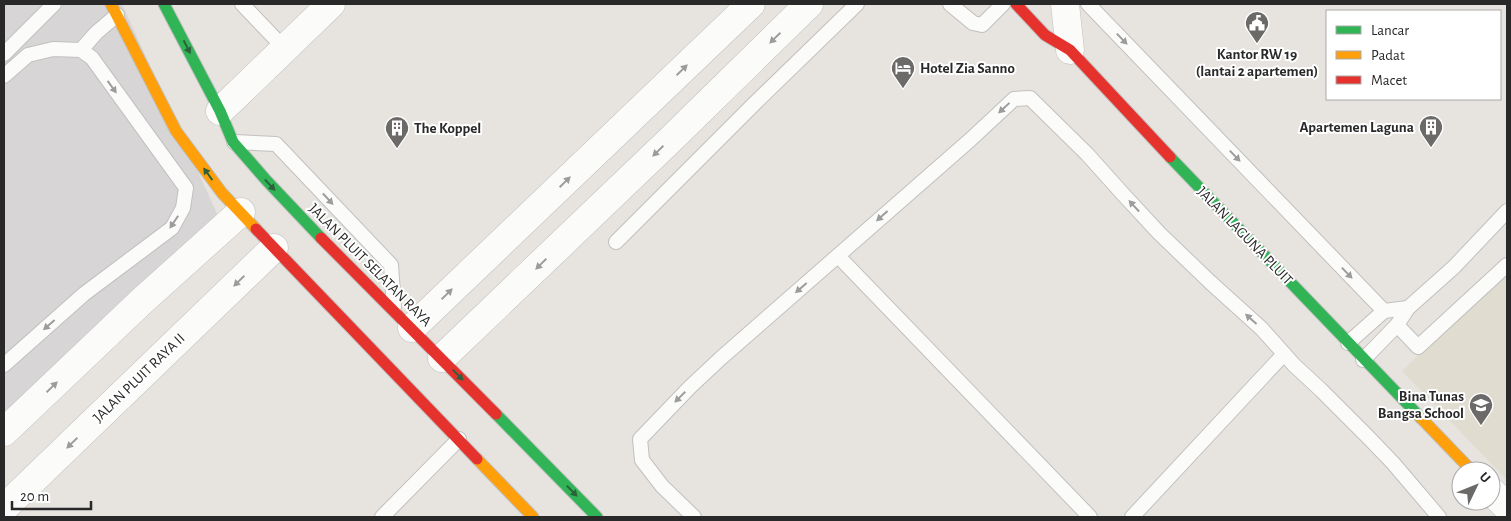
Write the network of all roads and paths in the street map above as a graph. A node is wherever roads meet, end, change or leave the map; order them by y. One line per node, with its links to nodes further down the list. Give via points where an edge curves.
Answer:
1 (54, 4): 17 (lane)
2 (164, 4): 19 (main road, JALAN PLUIT SELATAN RAYA, one-way to 19)
3 (242, 4): 14 (lane)
4 (331, 4): 14 (street)
5 (751, 4): 21 (street, one-way to 5)
6 (810, 4): 22 (street, one-way to 22)
7 (857, 4): 25 (lane)
8 (950, 4): 9 (lane, via 973,23 982,25)
9 (1003, 4)
10 (1016, 4): 16 (main road, JALAN LAGUNA PLUIT, via 1045,35)
11 (1065, 4): 16 (street)
12 (1088, 4): 30 (lane, one-way to 30)
13 (114, 10): 15 (lane); 24 (main road, one-way to 13, via 176,131)
14 (285, 48): 19 (street)
15 (81, 50): 18 (lane, via 53,49 28,55); 37 (lane, one-way to 37, via 92,58 186,188 183,208 172,228 84,294)
16 (1070, 50): 33 (main road, JALAN LAGUNA PLUIT)
17 (4, 54)
18 (4, 76)
19 (220, 111): 20 (main road, JALAN PLUIT SELATAN RAYA)
20 (233, 142): 31 (main road, JALAN PLUIT SELATAN RAYA, one-way to 31, via 267,182); 31 (lane, one-way to 31, via 276,144 283,151 391,265)
21 (591, 156): 22 (street); 31 (street, one-way to 21)
22 (620, 188): 35 (street, one-way to 35)
23 (1507, 211): 29 (lane, via 1454,267)
24 (241, 212): 26 (main road); 38 (street, one-way to 24)
25 (616, 242)
26 (274, 248): 39 (main road); 41 (street, JALAN PLUIT RAYA II, one-way to 41)
27 (838, 256): 34 (lane, one-way to 27, via 1159,233 1087,154 1030,98 1014,99); 45 (lane, one-way to 45, via 715,364 640,439 642,460 662,486); 46 (lane)
28 (1507, 265): 32 (lane, via 1418,347)
29 (1408, 308): 30 (lane); 32 (lane)
30 (1384, 311): 33 (lane)
31 (403, 319): 35 (main road, JALAN PLUIT SELATAN RAYA)
32 (1397, 325): 36 (lane)
33 (1348, 343): 36 (main road, JALAN LAGUNA PLUIT)
34 (1284, 354): 47 (lane); 48 (lane, via 1392,463)
35 (442, 358): 44 (main road, JALAN PLUIT SELATAN RAYA, one-way to 44)
36 (1363, 360): 40 (main road, JALAN LAGUNA PLUIT)
37 (4, 365)
38 (4, 432)
39 (459, 440): 42 (lane); 43 (main road)
40 (1462, 461)
41 (4, 508)
42 (382, 517)
43 (532, 517)
44 (597, 517)
45 (694, 517)
46 (1090, 517)
47 (1132, 517)
48 (1439, 517)

